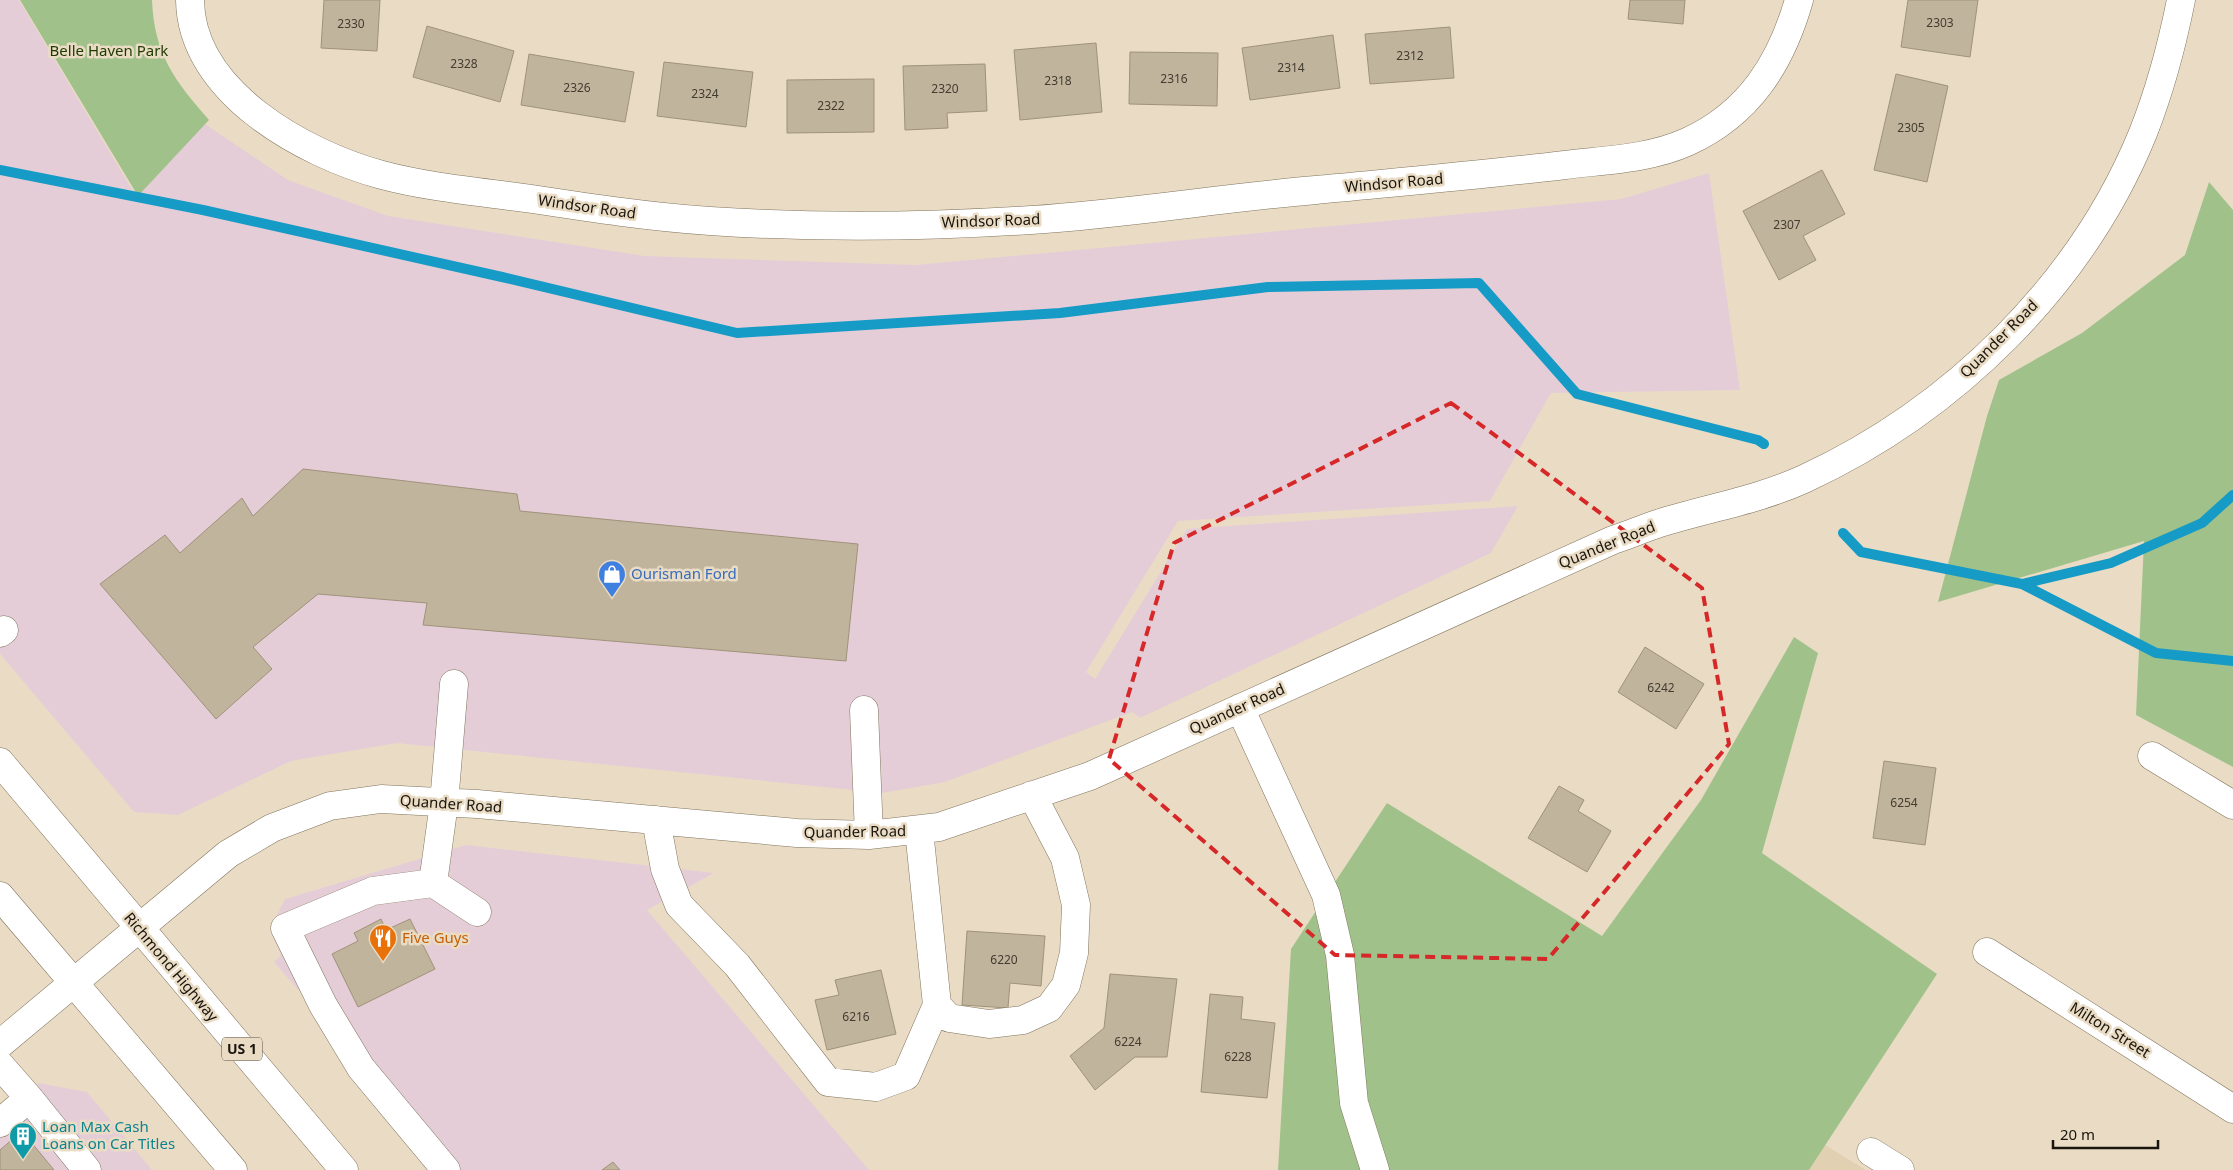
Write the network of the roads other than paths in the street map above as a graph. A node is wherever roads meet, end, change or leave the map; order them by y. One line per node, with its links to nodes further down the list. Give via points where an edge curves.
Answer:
1 (190, 0): 2 (main road, Windsor Road, via 190,14 199,46 213,69 249,108 285,133 337,159 380,174 418,182 619,212 705,221 825,226 1033,220 1498,173 1651,154 1686,142 1718,124 1749,98 1773,67 1788,36)
2 (1799, 0)
3 (2181, 0): 5 (main road, Quander Road, via 2169,58 2142,134 2104,212 2054,284 1983,360 1922,410 1842,460 1803,479 1767,494 1660,523 1613,540)
4 (454, 684): 10 (main road)
5 (1240, 708): 9 (main road, Quander Road, via 1090,776); 32 (main road, via 1326,895 1340,956 1354,1103)
6 (864, 710): 14 (main road)
7 (2152, 756): 11 (main road)
8 (0, 762): 18 (main road, Richmond Highway / US 1)
9 (1032, 795): 13 (main road, Quander Road, via 939,827); 21 (main road, via 1065,858 1076,905 1074,953 1066,985 1049,1008 1023,1020 989,1024 949,1018)
10 (444, 802): 12 (main road, Quander Road); 15 (main road); 18 (main road, Quander Road, via 381,799 352,802 330,806 272,828 228,854)
11 (2233, 806)
12 (656, 820): 14 (main road, Quander Road, via 796,833); 21 (main road, via 666,870 678,905 737,966 828,1082 876,1087 906,1076)
13 (918, 830): 14 (main road, Quander Road); 21 (main road)
14 (869, 835)
15 (433, 883): 17 (main road); 28 (main road, via 373,891 285,928 323,1005 360,1068)
16 (0, 896): 20 (main road)
17 (477, 912)
18 (139, 929): 20 (main road, Quander Road); 31 (main road, Richmond Highway / US 1)
19 (1987, 952): 25 (main road, Milton Street)
20 (73, 984): 22 (main road, Quander Road); 30 (main road)
21 (937, 1005)
22 (0, 1044)
23 (0, 1065): 24 (main road)
24 (29, 1098): 26 (main road); 29 (main road)
25 (2233, 1109)
26 (0, 1122)
27 (1871, 1152): 33 (main road)
28 (444, 1169)
29 (87, 1170)
30 (233, 1170)
31 (344, 1170)
32 (1375, 1170)
33 (1900, 1170)

